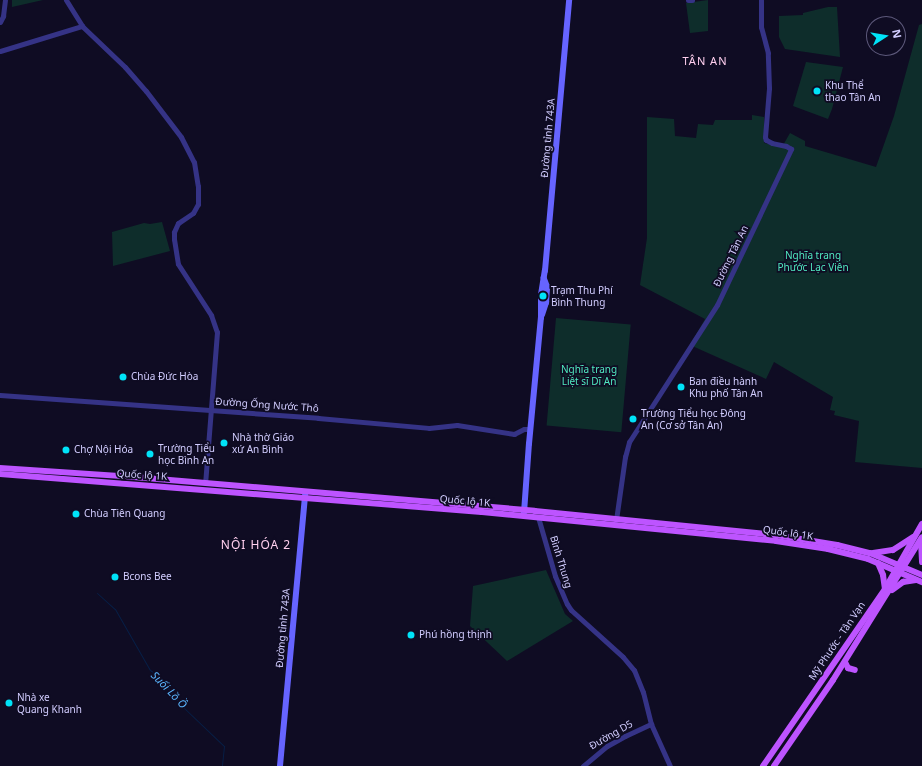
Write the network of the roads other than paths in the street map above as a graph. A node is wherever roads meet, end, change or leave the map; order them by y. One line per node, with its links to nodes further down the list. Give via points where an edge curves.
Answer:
1 (5, 0): 7 (street)
2 (66, 0): 8 (street)
3 (568, 0): 12 (main road, Đường tỉnh 743A)
4 (688, 0): 5 (street)
5 (692, 0)
6 (761, 0): 19 (street, Đường Tân An, via 761,27 768,53 769,102 765,137 772,143 791,149 717,305 629,442)
7 (0, 22)
8 (82, 26): 9 (street); 11 (street, via 139,83 181,137 194,162 198,204 193,213 178,223 174,239 178,264 216,326)
9 (0, 51)
10 (0, 395): 11 (street, Đường Ống Nước Thô)
11 (210, 409): 12 (street, Đường Ống Nước Thô, via 429,428 459,426 514,434); 15 (street)
12 (530, 429): 17 (main road, Đường tỉnh 743A)
13 (0, 468): 15 (main road, Quốc lộ 1K)
14 (0, 474): 15 (main road, Quốc lộ 1K)
15 (204, 487): 16 (main road, Quốc lộ 1K)
16 (305, 495): 17 (main road, Quốc lộ 1K); 31 (main road, Đường tỉnh 743A)
17 (524, 513): 18 (main road, Quốc lộ 1K)
18 (536, 514): 19 (main road, Quốc lộ 1K); 30 (street, Bình Thung, via 555,576 567,604 634,670)
19 (616, 522): 22 (main road, Quốc lộ 1K, via 776,535); 24 (main road, Quốc lộ 1K, via 776,541 841,552)
20 (922, 524): 21 (main road, Mỹ Phước - Tân Vạn)
21 (920, 537): 22 (main road, via 885,553); 23 (main road); 25 (main road, Mỹ Phước - Tân Vạn)
22 (870, 553): 25 (main road, Quốc lộ 1K)
23 (922, 562)
24 (878, 563): 25 (main road, Quốc lộ 1K); 27 (main road)
25 (900, 569): 26 (main road, Quốc lộ 1K); 27 (main road, Mỹ Phước - Tân Vạn)
26 (920, 579): 27 (main road, via 903,582)
27 (887, 590): 28 (main road, Mỹ Phước - Tân Vạn); 34 (main road, Mỹ Phước - Tân Vạn)
28 (845, 662): 29 (main road, via 848,668); 35 (main road, Mỹ Phước - Tân Vạn)
29 (855, 670)
30 (651, 724): 32 (street, Đường D5, via 607,746); 33 (street, Bình Thung)
31 (280, 766)
32 (583, 766)
33 (670, 766)
34 (763, 766)
35 (774, 766)

